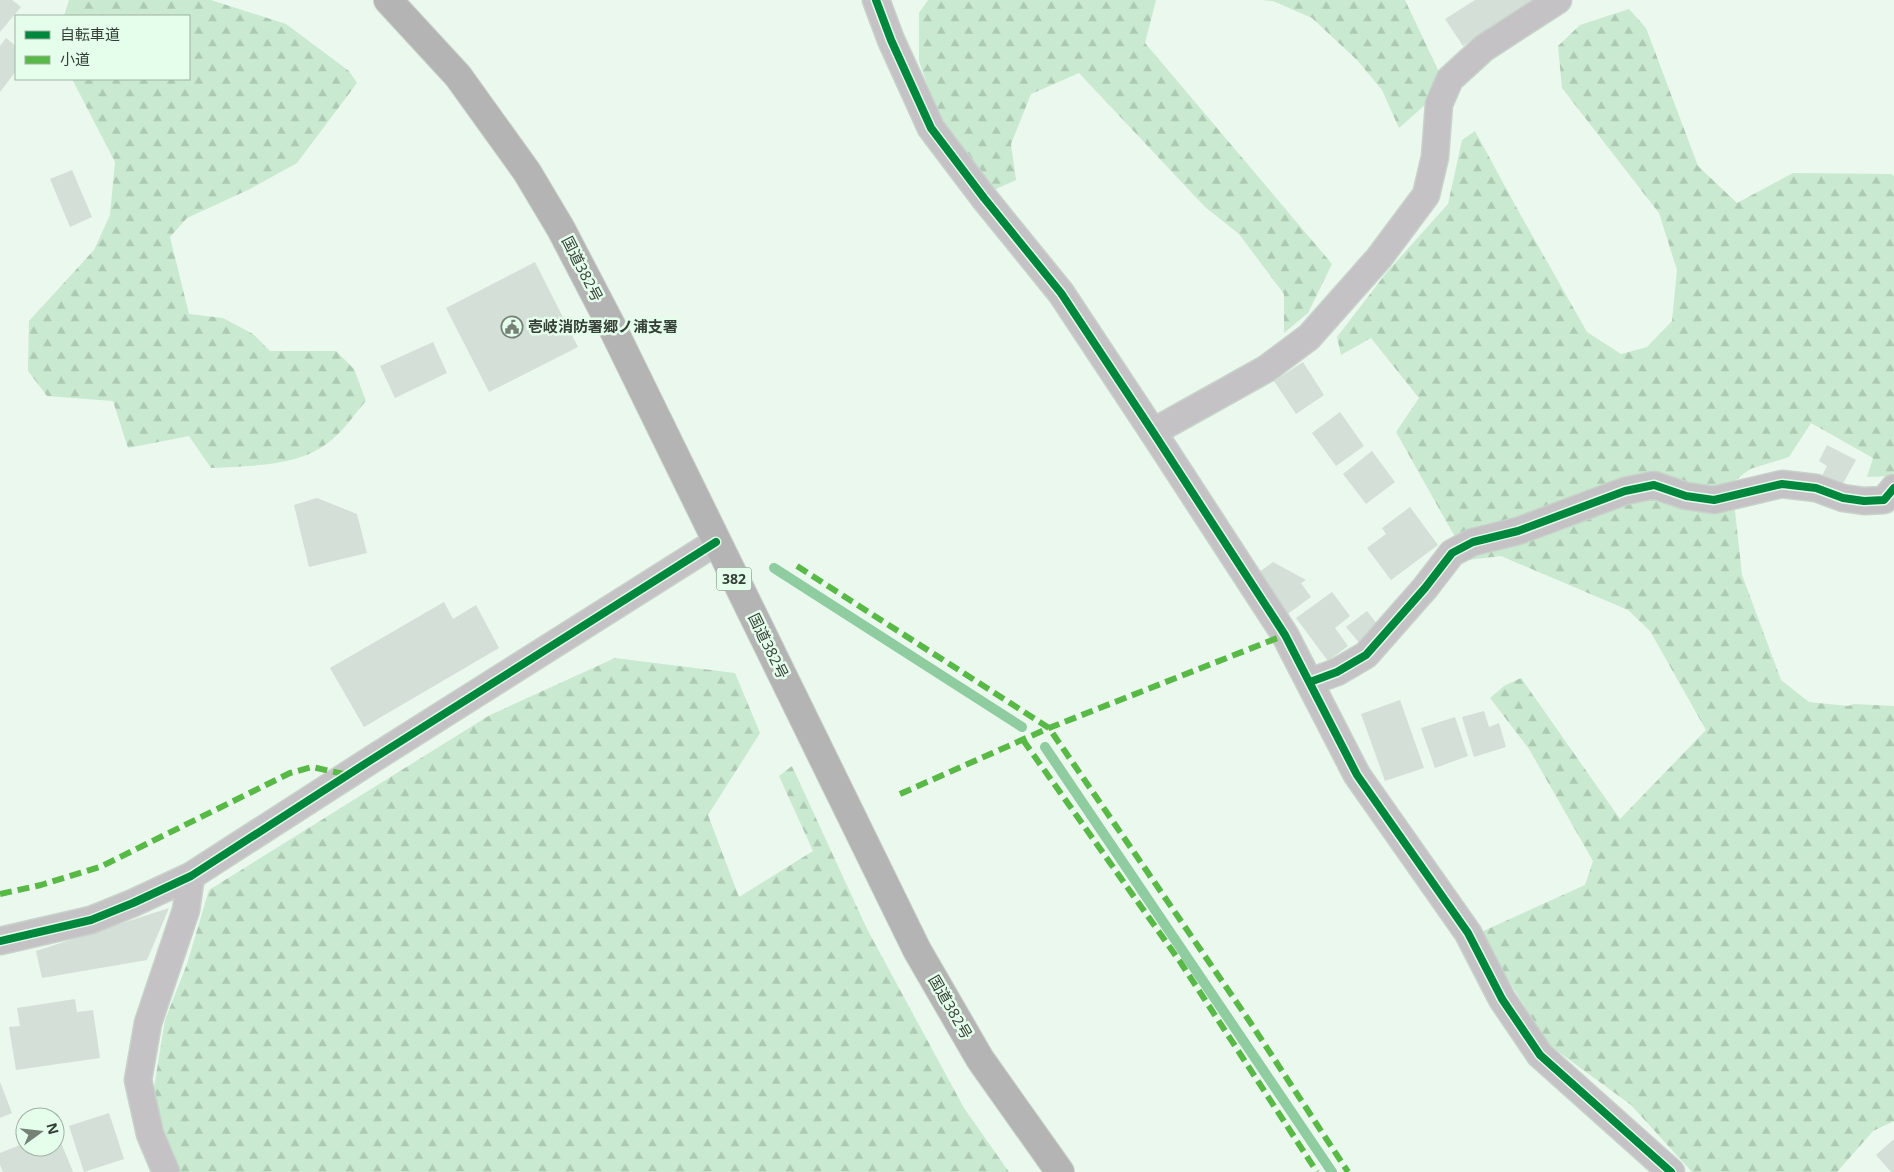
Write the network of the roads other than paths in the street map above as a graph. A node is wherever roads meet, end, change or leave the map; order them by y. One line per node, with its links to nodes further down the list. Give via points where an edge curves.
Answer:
1 (388, 0): 6 (highway, 国道382号 / 382, via 458,76 527,172 612,327)
2 (876, 0): 4 (street, via 931,128 1061,293)
3 (1558, 0): 4 (street, via 1484,48 1450,79 1439,104 1435,157 1426,195 1379,258 1309,337 1266,368)
4 (1153, 432): 7 (street, via 1285,635)
5 (1894, 488): 7 (street, via 1884,500 1864,501 1843,498 1816,488 1782,484 1714,500 1686,496 1654,485 1625,490 1518,532 1473,542 1452,553 1366,655 1338,672)
6 (716, 542): 8 (street); 11 (highway, 国道382号 / 382, via 916,950 980,1059)
7 (1310, 682): 12 (street, via 1357,775 1468,933 1502,999 1540,1056)
8 (191, 876): 9 (street, via 91,920); 10 (street, via 186,910 148,1022 138,1080 150,1134)
9 (0, 940)
10 (166, 1172)
11 (1060, 1172)
12 (1671, 1172)

